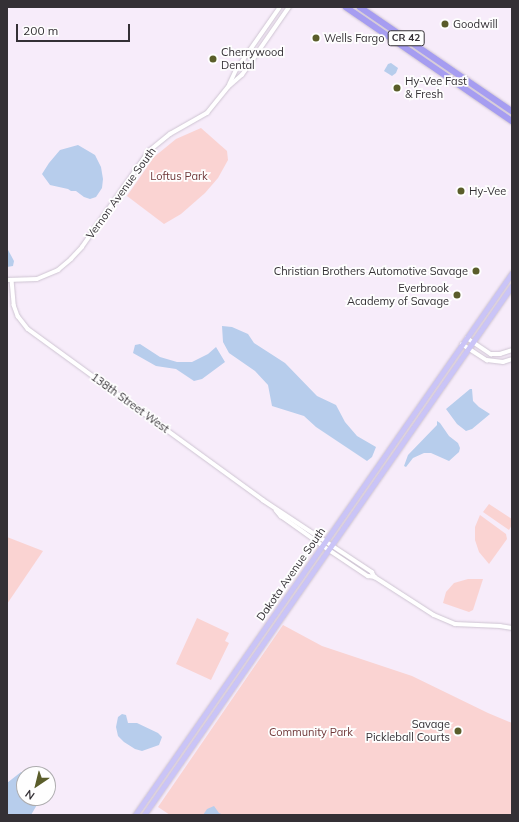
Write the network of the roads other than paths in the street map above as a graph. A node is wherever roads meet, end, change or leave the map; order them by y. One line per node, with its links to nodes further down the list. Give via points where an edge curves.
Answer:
1 (280, 7): 9 (street, Vernon Avenue South, via 236,70)
2 (289, 7): 9 (street, Vernon Avenue South, via 242,75)
3 (346, 7): 7 (highway, CR 42)
4 (360, 7): 5 (highway, CR 42)
5 (451, 70): 6 (highway, CR 42); 7 (highway)
6 (457, 73): 8 (highway); 10 (highway, CR 42)
7 (447, 76): 8 (highway, CR 42)
8 (453, 80): 11 (highway, CR 42)
9 (228, 87): 14 (street, Vernon Avenue South, via 207,113 170,134 149,151 71,259 58,270 37,279)
10 (512, 111)
11 (512, 121)
12 (512, 272): 16 (main road, Dakota Avenue South)
13 (7, 280): 14 (street, Vernon Avenue South)
14 (12, 280): 22 (street, 138th Street West, via 14,305 18,316 28,329)
15 (512, 286): 17 (main road, Dakota Avenue South)
16 (467, 338): 17 (street); 18 (main road, Dakota Avenue South)
17 (473, 343): 19 (main road, Dakota Avenue South); 20 (street, via 491,354)
18 (462, 344): 19 (street); 23 (main road, Dakota Avenue South)
19 (469, 348): 21 (street, via 493,362); 24 (main road, Dakota Avenue South)
20 (512, 350)
21 (512, 359)
22 (276, 509): 23 (street); 25 (street, via 281,516)
23 (326, 540): 24 (street); 25 (main road, Dakota Avenue South)
24 (332, 545): 26 (main road, Dakota Avenue South); 27 (street, via 372,572)
25 (322, 546): 26 (street); 29 (main road, Dakota Avenue South)
26 (328, 550): 27 (street, via 368,576); 30 (main road, Dakota Avenue South)
27 (375, 577): 28 (street, via 428,612 449,622)
28 (512, 628)
29 (135, 815)
30 (144, 815)

